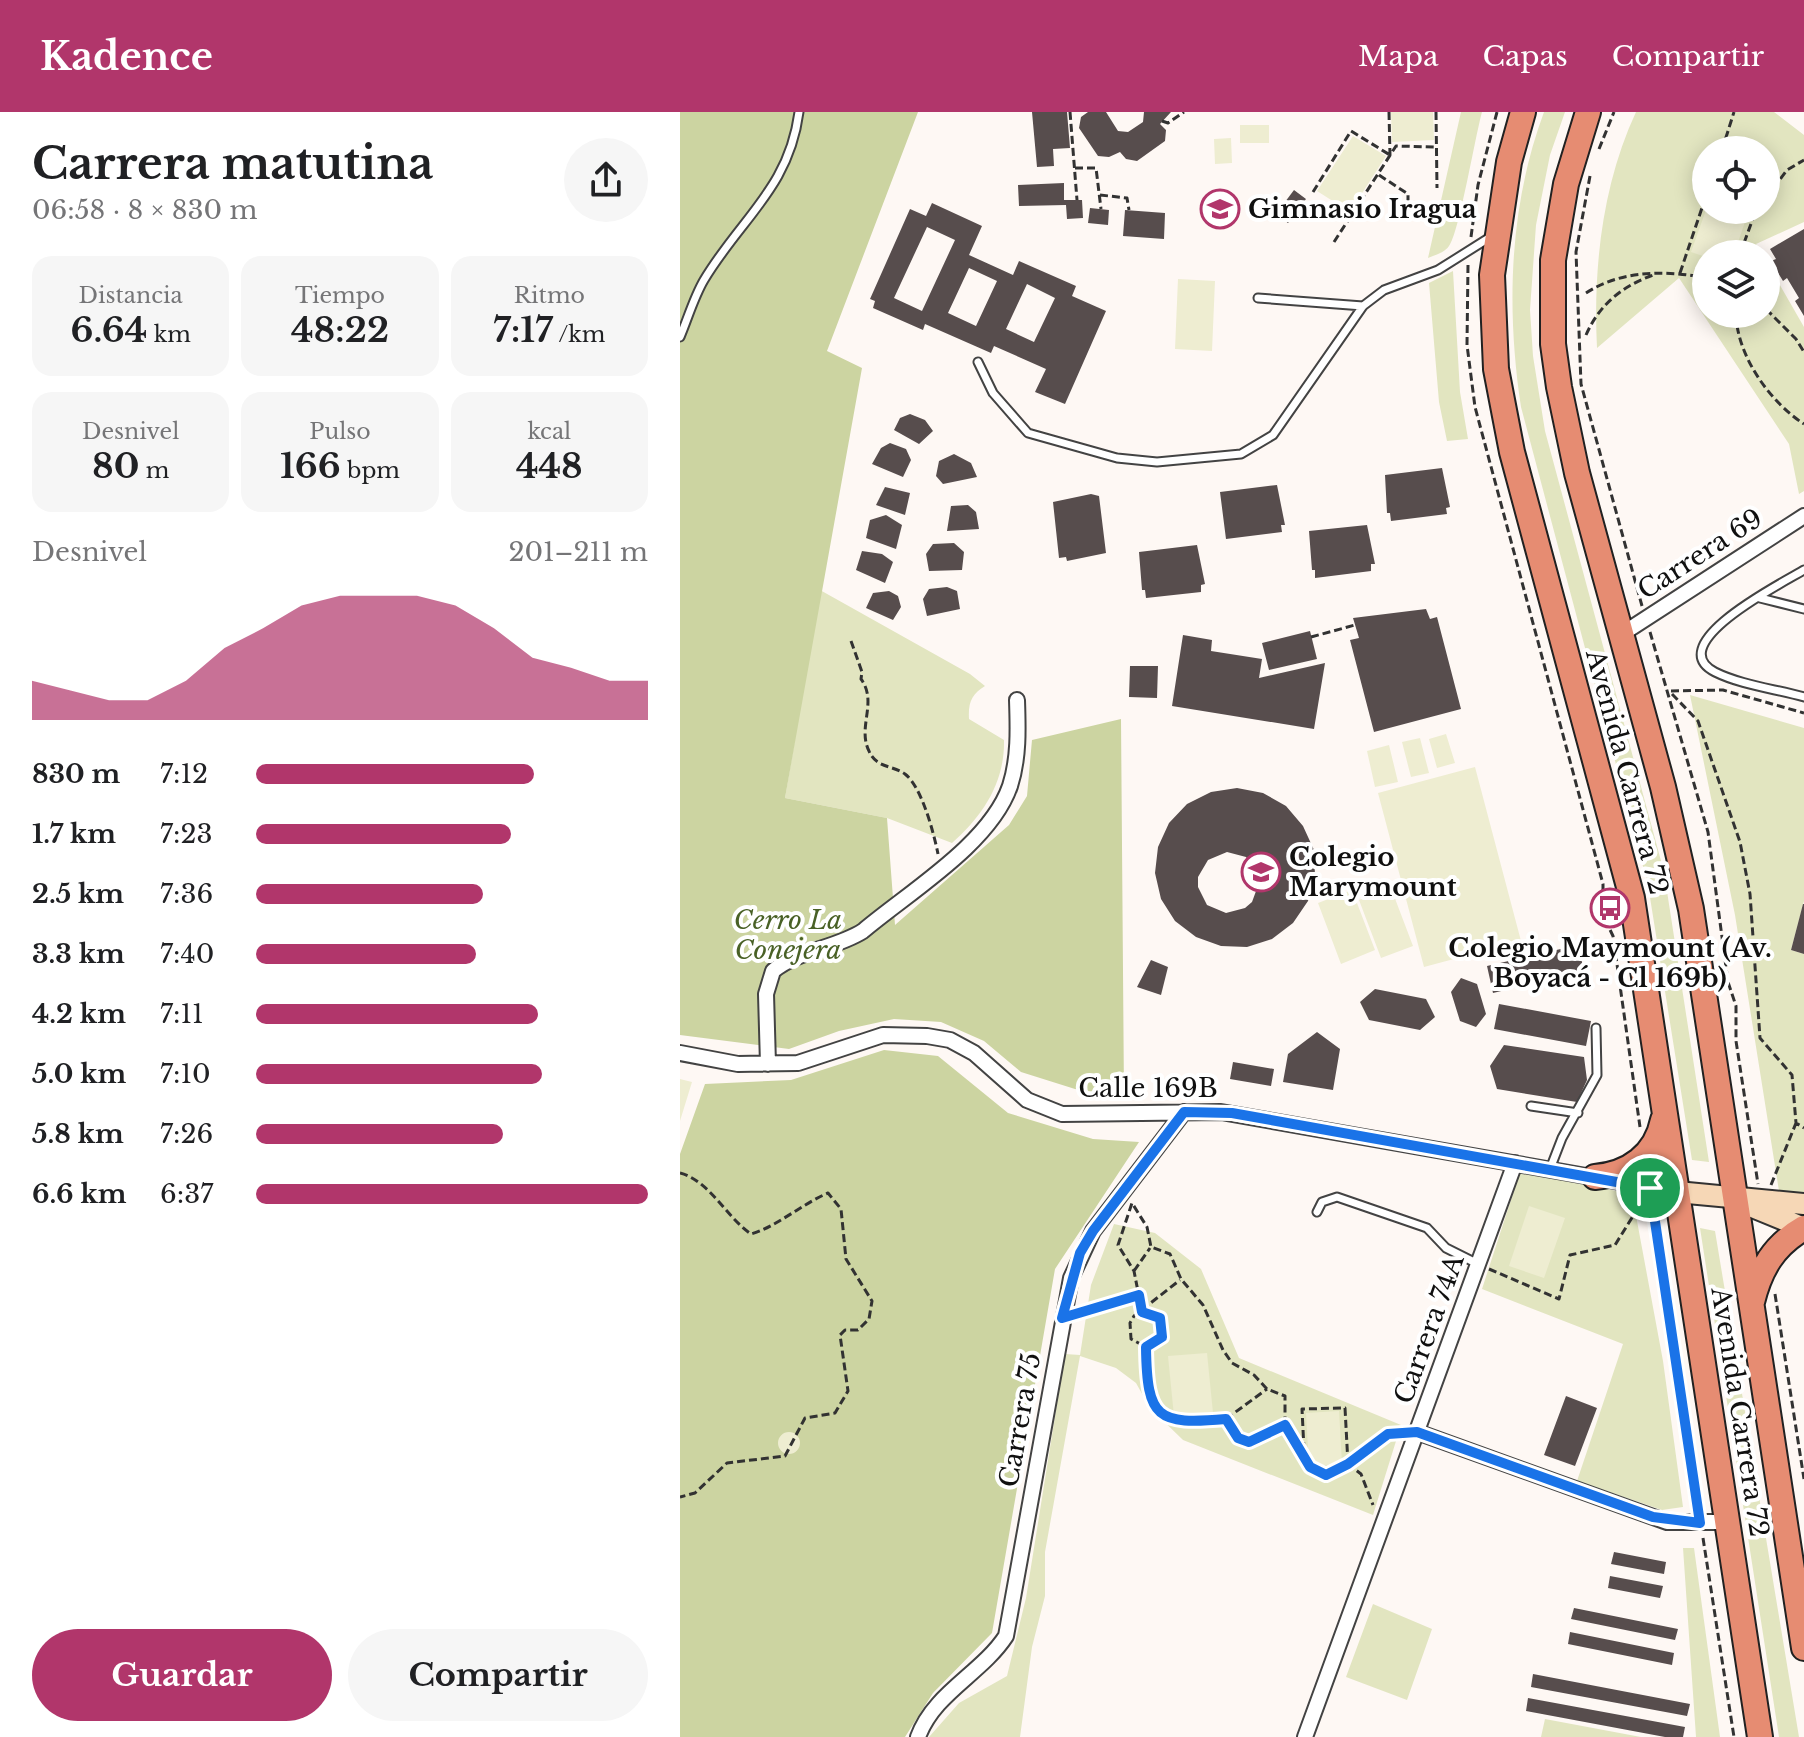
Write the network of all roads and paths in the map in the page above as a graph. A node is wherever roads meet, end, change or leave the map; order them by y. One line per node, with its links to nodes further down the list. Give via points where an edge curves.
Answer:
1 (799, 112): 38 (lane, via 786,167 703,282)
2 (1070, 112): 15 (path)
3 (1389, 112): 13 (path)
4 (1436, 112): 12 (path)
5 (1497, 112): 28 (path, via 1478,185)
6 (1523, 112): 26 (highway, Avenida Carrera 72)
7 (1588, 112): 47 (highway, Avenida Carrera 72, via 1558,222 1553,344 1577,473)
8 (1734, 112): 11 (path)
9 (1181, 113): 10 (path, via 1168,123)
10 (1162, 121)
11 (1726, 136)
12 (1437, 147): 13 (path, via 1396,146); 18 (path)
13 (1390, 155): 16 (path); 19 (path, via 1351,131)
14 (1804, 160): 17 (path)
15 (1075, 168): 20 (path, via 1096,168); 21 (path)
16 (1378, 174): 24 (path, via 1408,194 1408,208); 27 (path)
17 (1780, 179)
18 (1437, 188)
19 (1313, 192)
20 (1100, 195): 22 (path); 23 (path, via 1127,198)
21 (1077, 200)
22 (1101, 209)
23 (1129, 210)
24 (1431, 223)
25 (1697, 224): 30 (path)
26 (1497, 233): 28 (lane); 60 (highway, Avenida Carrera 72, via 1493,311 1501,400 1632,898)
27 (1334, 242)
28 (1469, 251): 34 (lane, via 1438,270 1384,290); 62 (path, via 1467,345 1475,407 1603,884 1603,915 1613,936)
29 (1658, 273): 30 (path); 32 (path, via 1625,277); 37 (path, via 1611,298)
30 (1680, 273): 31 (path)
31 (1692, 275)
32 (1586, 293)
33 (1258, 298): 34 (lane)
34 (1363, 306): 40 (lane, via 1273,435 1241,454 1157,462 1117,458 1028,433 993,393)
35 (1780, 323): 39 (path)
36 (1741, 328): 41 (path, via 1755,372 1790,415)
37 (1586, 335)
38 (680, 337)
39 (1804, 352)
40 (978, 362)
41 (1804, 424)
42 (1804, 516): 47 (street, Carrera 69)
43 (1804, 570): 44 (lane)
44 (1759, 598): 45 (lane); 50 (lane, via 1708,633 1705,662 1717,673)
45 (1804, 609)
46 (1355, 625): 48 (path)
47 (1622, 634): 70 (highway, Avenida Carrera 72, via 1681,859)
48 (1311, 637)
49 (851, 641): 53 (path, via 868,688 865,743 878,763 905,774 912,784 930,818)
50 (1804, 697)
51 (1017, 700): 56 (street, via 1018,745 1011,782 979,835 848,941 773,971 766,994)
52 (1804, 713): 61 (path, via 1723,690 1670,691 1698,721 1740,842 1750,894 1760,1038 1792,1075)
53 (938, 854)
54 (1596, 1028): 59 (lane, via 1597,1075)
55 (680, 1053): 56 (street, Calle 169B)
56 (768, 1064): 58 (street, Calle 169B, via 818,1058 883,1035 927,1036 950,1040 974,1053 1044,1109 1087,1116)
57 (1531, 1106): 59 (lane)
58 (1184, 1112): 64 (street, Calle 169B, via 1232,1113); 82 (street, Carrera 75, via 1086,1242)
59 (1578, 1113): 65 (lane)
60 (1664, 1113): 67 (highway, via 1655,1144 1645,1157 1627,1170); 69 (highway, Avenida Carrera 72)
61 (1796, 1123): 63 (path); 71 (path, via 1780,1168)
62 (1640, 1127)
63 (1804, 1128)
64 (1515, 1163): 65 (street, Calle 169B); 76 (street, Carrera 74A)
65 (1550, 1169): 67 (street, Calle 169B)
66 (680, 1173): 90 (path, via 718,1199 751,1234 828,1193 841,1209 846,1259 872,1301 869,1319 858,1330 840,1335 848,1391 835,1413 805,1418 785,1456 727,1463 695,1493)
67 (1595, 1177): 68 (street, Calle 169B)
68 (1650, 1188): 69 (street, Calle 169B); 76 (path, via 1615,1245 1570,1255 1559,1299); 92 (path)
69 (1677, 1192): 70 (main road, Calle 169B); 91 (highway, Avenida Carrera 72)
70 (1735, 1200): 71 (main road, Calle 169B); 74 (main road, Calle 169B); 80 (highway, Avenida Carrera 72)
71 (1760, 1202): 72 (main road, Calle 169B)
72 (1804, 1204)
73 (1317, 1212): 76 (lane, via 1322,1202 1337,1197 1384,1211 1427,1228 1446,1248)
74 (1804, 1228): 80 (highway, via 1770,1256)
75 (1151, 1247): 77 (path); 77 (path, via 1147,1227 1132,1203 1118,1245); 78 (path, via 1170,1254)
76 (1478, 1264): 87 (street, Carrera 74A)
77 (1134, 1271): 79 (path)
78 (1181, 1279): 81 (path); 84 (path, via 1203,1305 1232,1363)
79 (1139, 1295): 81 (path); 82 (path)
80 (1751, 1308): 94 (highway, Avenida Carrera 72)
81 (1142, 1312): 83 (path, via 1134,1316 1128,1331); 83 (path, via 1160,1318 1164,1327 1162,1337)
82 (1062, 1318): 96 (street, Carrera 75, via 1006,1636 995,1653 939,1702)
83 (1146, 1347): 85 (path, via 1150,1395 1168,1418)
84 (1267, 1389): 85 (path); 86 (path, via 1285,1396)
85 (1226, 1419): 86 (path, via 1238,1438 1249,1442)
86 (1285, 1425): 88 (path)
87 (1417, 1432): 89 (path, via 1388,1434); 92 (street, via 1653,1517); 93 (street, Carrera 74A)
88 (1304, 1452): 89 (path, via 1310,1467 1326,1475); 89 (path, via 1302,1409 1345,1408)
89 (1348, 1464): 93 (path, via 1361,1474)
90 (680, 1497)
91 (1729, 1522): 92 (street); 99 (highway, Avenida Carrera 72)
92 (1700, 1523): 98 (path)
93 (1382, 1527): 97 (street, Carrera 74A)
94 (1799, 1589): 95 (highway, Avenida Carrera 72)
95 (1804, 1648)
96 (918, 1737)
97 (1305, 1737)
98 (1734, 1737)
99 (1760, 1737)

